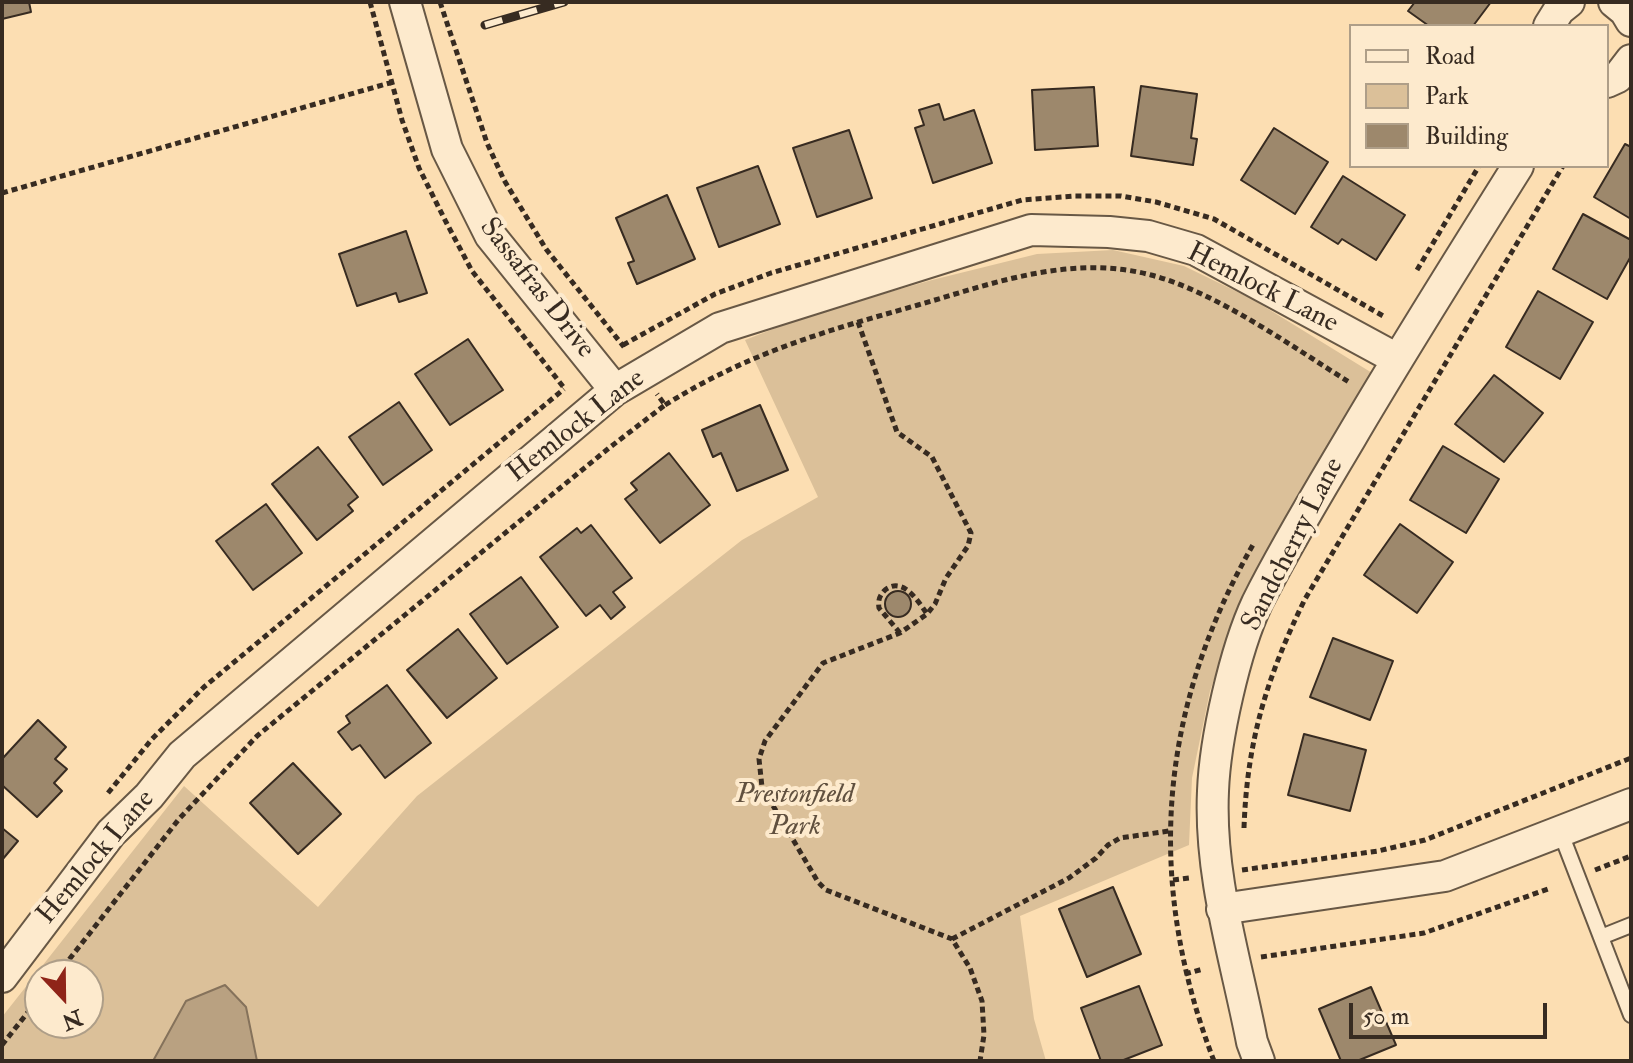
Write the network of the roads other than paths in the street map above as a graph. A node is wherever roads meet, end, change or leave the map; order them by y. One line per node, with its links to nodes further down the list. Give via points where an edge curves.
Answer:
1 (405, 2): 10 (street, Sassafras Drive, via 447,149 490,235)
2 (1569, 2): 5 (street)
3 (1614, 2): 4 (street)
4 (1631, 21)
5 (1550, 24)
6 (1631, 60): 7 (street)
7 (1609, 81)
8 (1517, 168): 9 (street, Sandcherry Lane)
9 (1397, 359): 10 (street, Hemlock Lane, via 1196,250 1148,236 1031,230 720,328); 13 (street, Sandcherry Lane, via 1288,544 1256,606 1237,664 1212,792)
10 (615, 390): 16 (street, Hemlock Lane, via 182,755 111,833)
11 (1631, 804): 12 (street)
12 (1560, 831): 13 (street, via 1445,876); 15 (lane)
13 (1222, 909): 18 (street, Sandcherry Lane)
14 (1631, 925): 15 (lane)
15 (1601, 937): 17 (lane)
16 (2, 977)
17 (1631, 1015)
18 (1259, 1061)

